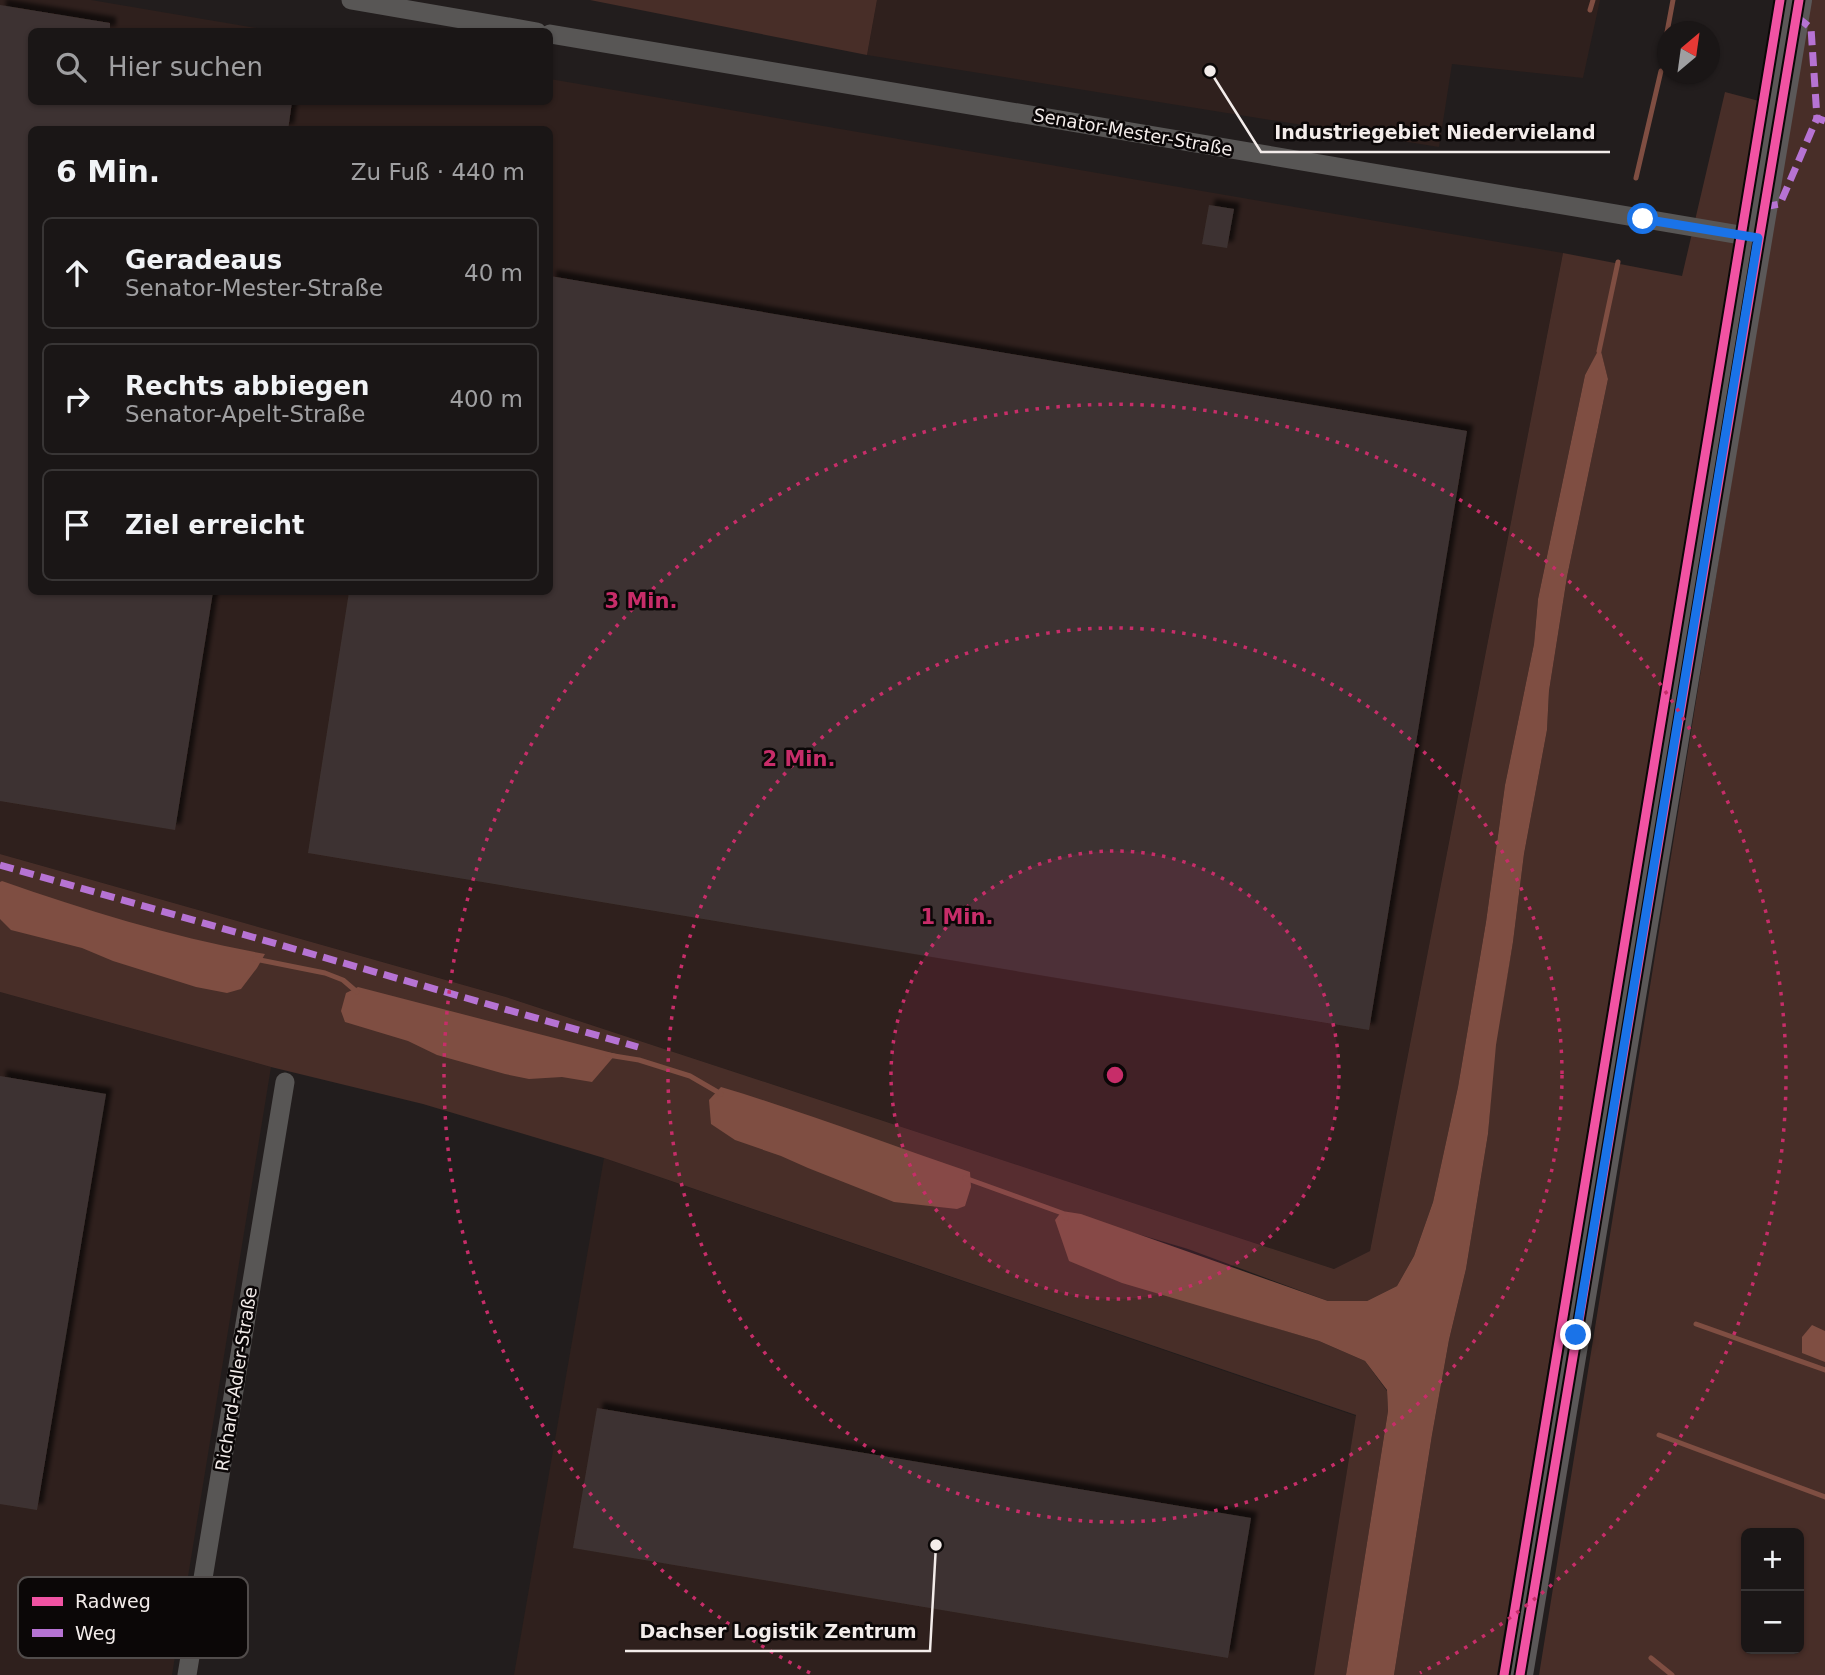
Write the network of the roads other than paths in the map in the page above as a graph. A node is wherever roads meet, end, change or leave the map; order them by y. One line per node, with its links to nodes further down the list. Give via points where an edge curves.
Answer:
1 (351, 0): 3 (street)
2 (1799, 0): 5 (street)
3 (514, 28)
4 (553, 35): 5 (street, Senator-Mester-Straße)
5 (1758, 238): 8 (street)
6 (285, 1082): 7 (street, Richard-Adler-Straße)
7 (203, 1577)
8 (1520, 1675)

